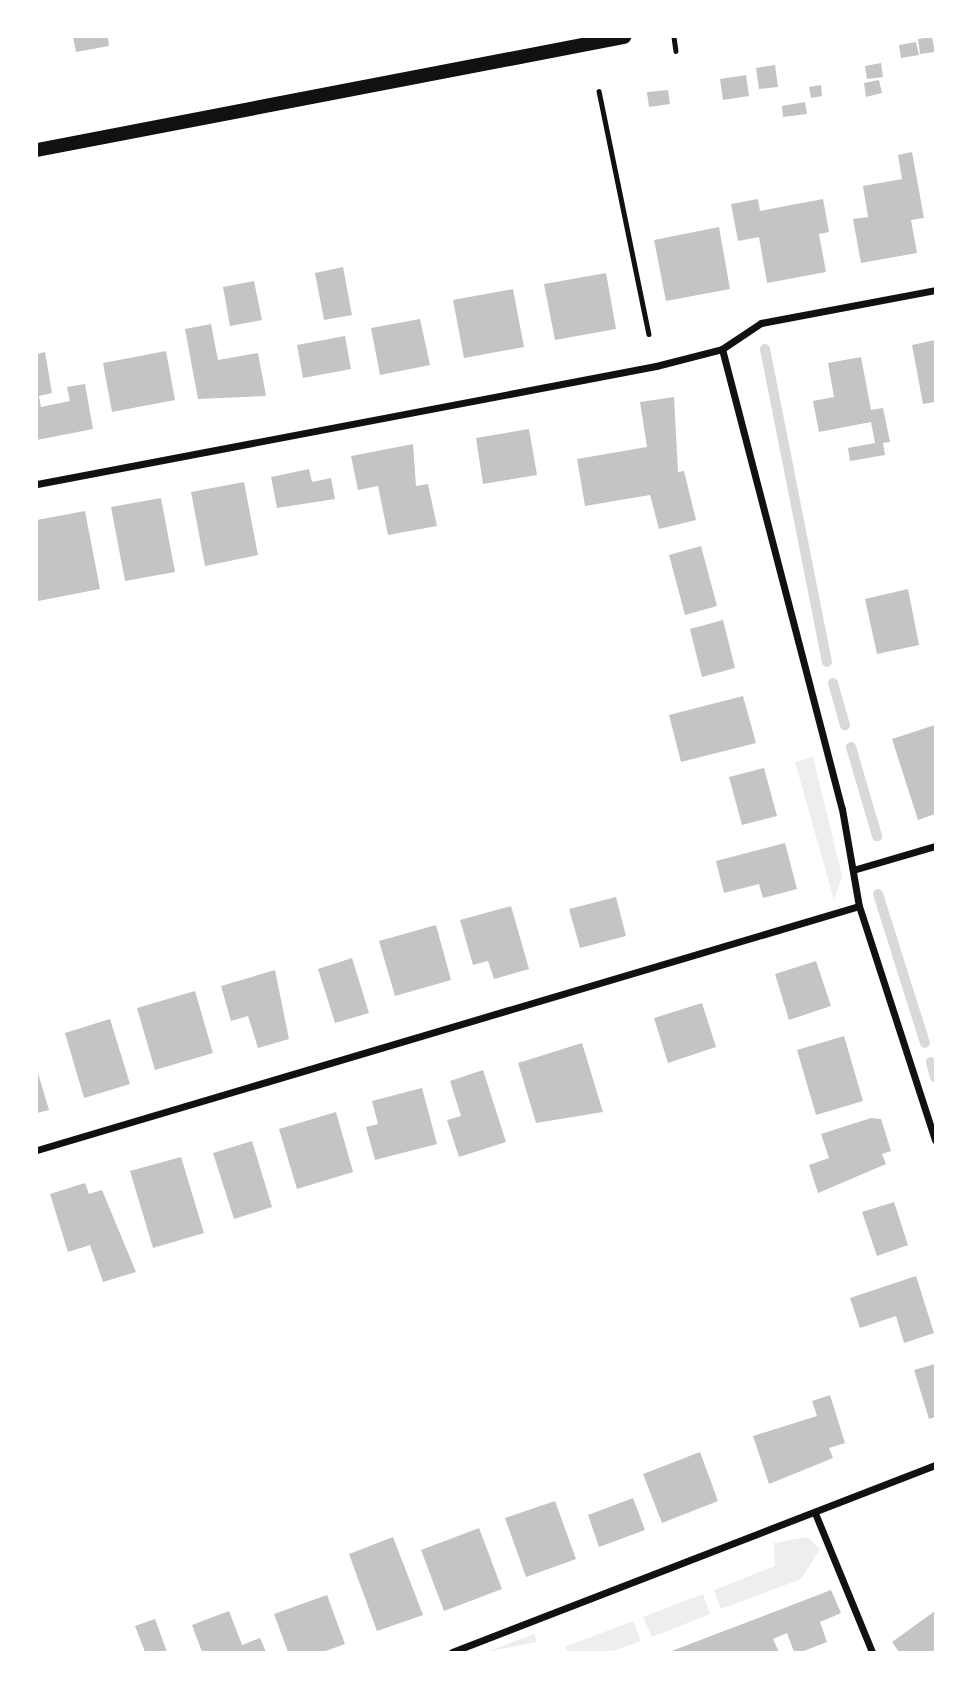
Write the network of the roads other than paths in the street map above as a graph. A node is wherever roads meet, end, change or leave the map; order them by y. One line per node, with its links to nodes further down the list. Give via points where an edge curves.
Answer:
1 (624, 37): 2 (main road)
2 (37, 150)
3 (935, 290): 4 (street, via 761,323)
4 (722, 349): 5 (street); 7 (street)
5 (37, 484)
6 (935, 846): 7 (street)
7 (853, 870): 8 (street)
8 (859, 906): 9 (street); 10 (street)
9 (935, 1140)
10 (37, 1150)
11 (935, 1465): 12 (street)
12 (816, 1513): 13 (street); 14 (street)
13 (452, 1652)
14 (872, 1652)

